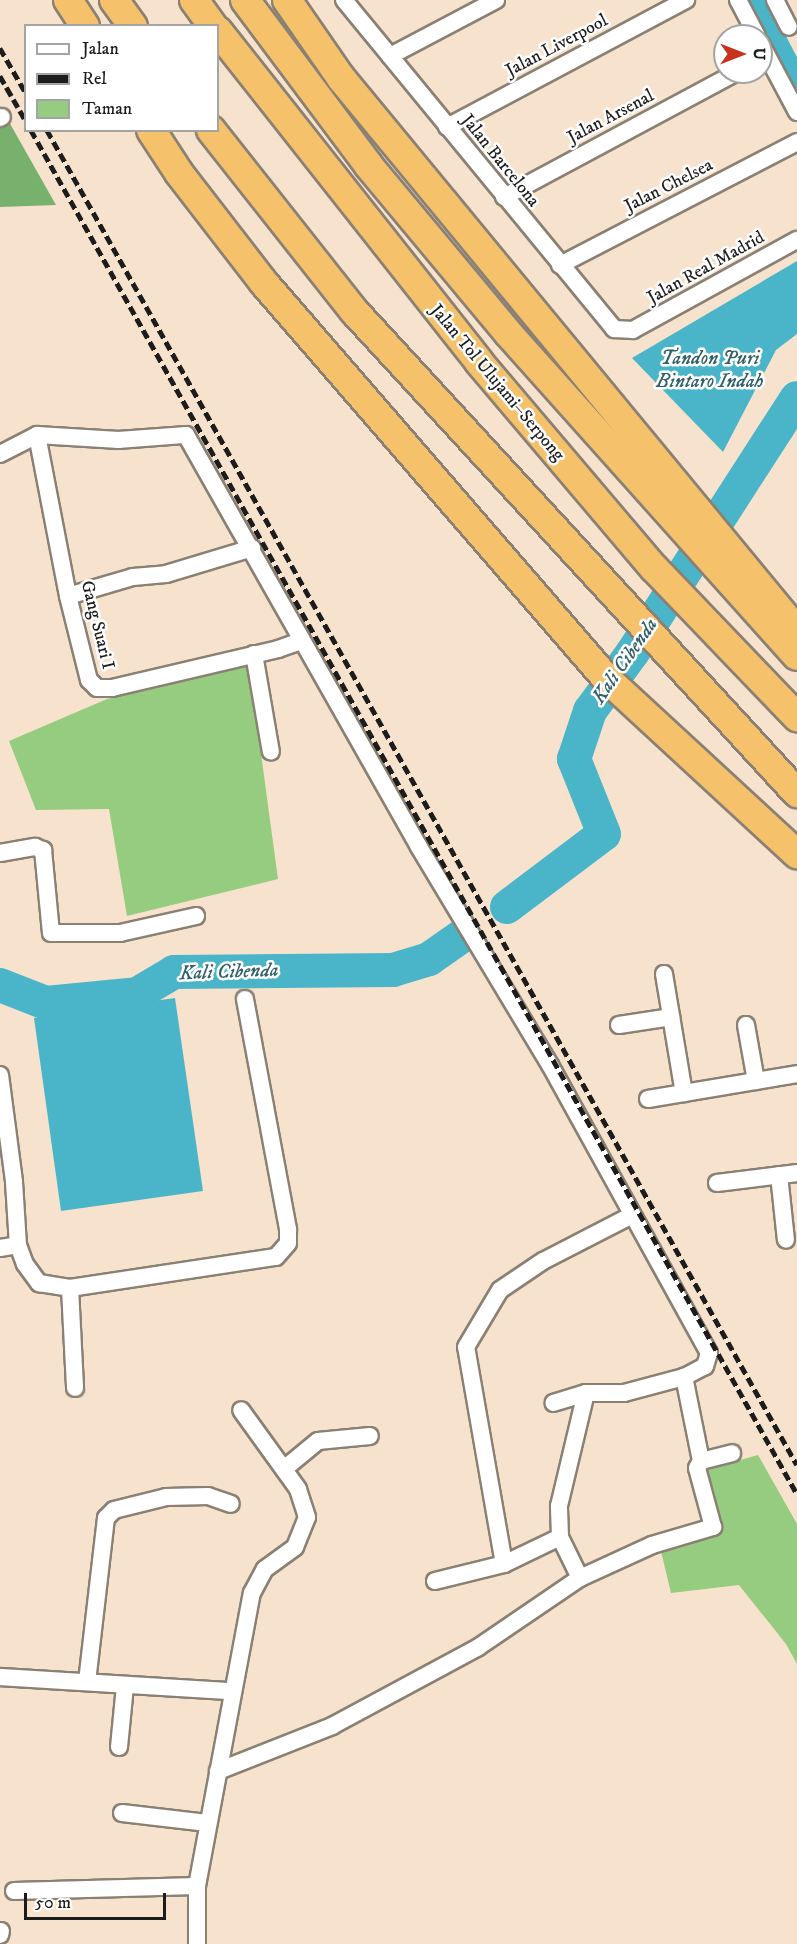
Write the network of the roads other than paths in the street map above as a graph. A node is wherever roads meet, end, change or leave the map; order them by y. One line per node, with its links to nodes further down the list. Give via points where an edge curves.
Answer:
1 (68, 0): 11 (highway)
2 (114, 0): 12 (highway)
3 (194, 0): 13 (highway)
4 (245, 0): 33 (highway, via 369,166 508,333 679,525)
5 (287, 0): 33 (highway, via 341,78 669,474)
6 (344, 0): 17 (street, Jalan Barcelona)
7 (496, 0): 17 (street)
8 (686, 0): 21 (street, Jalan Liverpool)
9 (738, 0): 14 (street)
10 (775, 0): 15 (street)
11 (83, 24)
12 (132, 24)
13 (212, 24)
14 (751, 24)
15 (789, 27)
16 (219, 32): 38 (highway, Jalan Tol Ulujami–Serpong, via 472,353 654,568)
17 (390, 56): 21 (street, Jalan Barcelona)
18 (773, 70): 20 (street)
19 (715, 84): 25 (street, Jalan Arsenal)
20 (797, 112)
21 (447, 127): 25 (street, Jalan Barcelona)
22 (153, 132): 42 (highway, via 179,173 264,283 606,678)
23 (213, 132): 40 (highway, via 354,311)
24 (797, 142): 27 (street, Jalan Chelsea)
25 (504, 197): 27 (street, Jalan Barcelona)
26 (797, 240): 28 (street, Jalan Real Madrid)
27 (560, 265): 28 (street, Jalan Barcelona, via 614,329)
28 (633, 330)
29 (37, 435): 30 (street); 31 (street, via 119,440 186,435); 32 (street, Gang Suari I)
30 (0, 454)
31 (252, 548): 32 (street, via 166,574 133,577); 35 (street)
32 (68, 596): 36 (street, Gang Suari I, via 89,680 97,688 112,688)
33 (759, 600): 34 (highway); 37 (highway)
34 (797, 631)
35 (301, 640): 36 (street, Gang Suari I); 58 (street, via 550,1065)
36 (254, 654): 39 (street)
37 (797, 656)
38 (797, 717)
39 (271, 752)
40 (797, 793)
41 (0, 853): 43 (street, via 35,847 43,850 51,933 120,933)
42 (797, 854)
43 (196, 916)
44 (664, 974): 46 (street)
45 (245, 999): 62 (street, via 288,1229 283,1253)
46 (671, 1017): 47 (street); 52 (street)
47 (618, 1025)
48 (746, 1025): 51 (street)
49 (797, 1074): 51 (street)
50 (0, 1075): 54 (street)
51 (756, 1081): 52 (street)
52 (684, 1093): 53 (street)
53 (648, 1099)
54 (4, 1132): 60 (street)
55 (797, 1173): 56 (street)
56 (779, 1175): 57 (street); 59 (street)
57 (717, 1183)
58 (630, 1216): 63 (street, via 709,1353 705,1366); 74 (street, via 543,1261 500,1290 466,1347)
59 (786, 1240)
60 (18, 1245): 61 (street); 62 (street, via 25,1264 39,1283)
61 (0, 1248)
62 (70, 1288): 64 (street)
63 (684, 1377): 65 (street, via 624,1394); 70 (street)
64 (75, 1388)
65 (586, 1393): 66 (street); 73 (street, via 561,1492)
66 (554, 1403)
67 (242, 1410): 71 (street)
68 (370, 1436): 71 (street, via 318,1441)
69 (732, 1453): 70 (street)
70 (701, 1461): 75 (street, via 697,1468 712,1527 652,1545)
71 (284, 1469): 80 (street, via 304,1500 306,1528 295,1547 258,1578)
72 (231, 1504): 78 (street, via 208,1496 166,1497 114,1510 106,1518)
73 (560, 1537): 74 (street); 75 (street)
74 (504, 1564): 76 (street)
75 (580, 1578): 82 (street, via 477,1648 332,1726)
76 (435, 1581)
77 (0, 1677): 78 (street)
78 (87, 1682): 79 (street)
79 (125, 1686): 80 (street); 81 (street)
80 (232, 1691): 82 (street)
81 (119, 1747)
82 (218, 1771): 84 (street)
83 (122, 1813): 84 (street)
84 (207, 1823): 85 (street)
85 (197, 1886): 86 (street); 87 (street)
86 (14, 1891)
87 (197, 1944)

